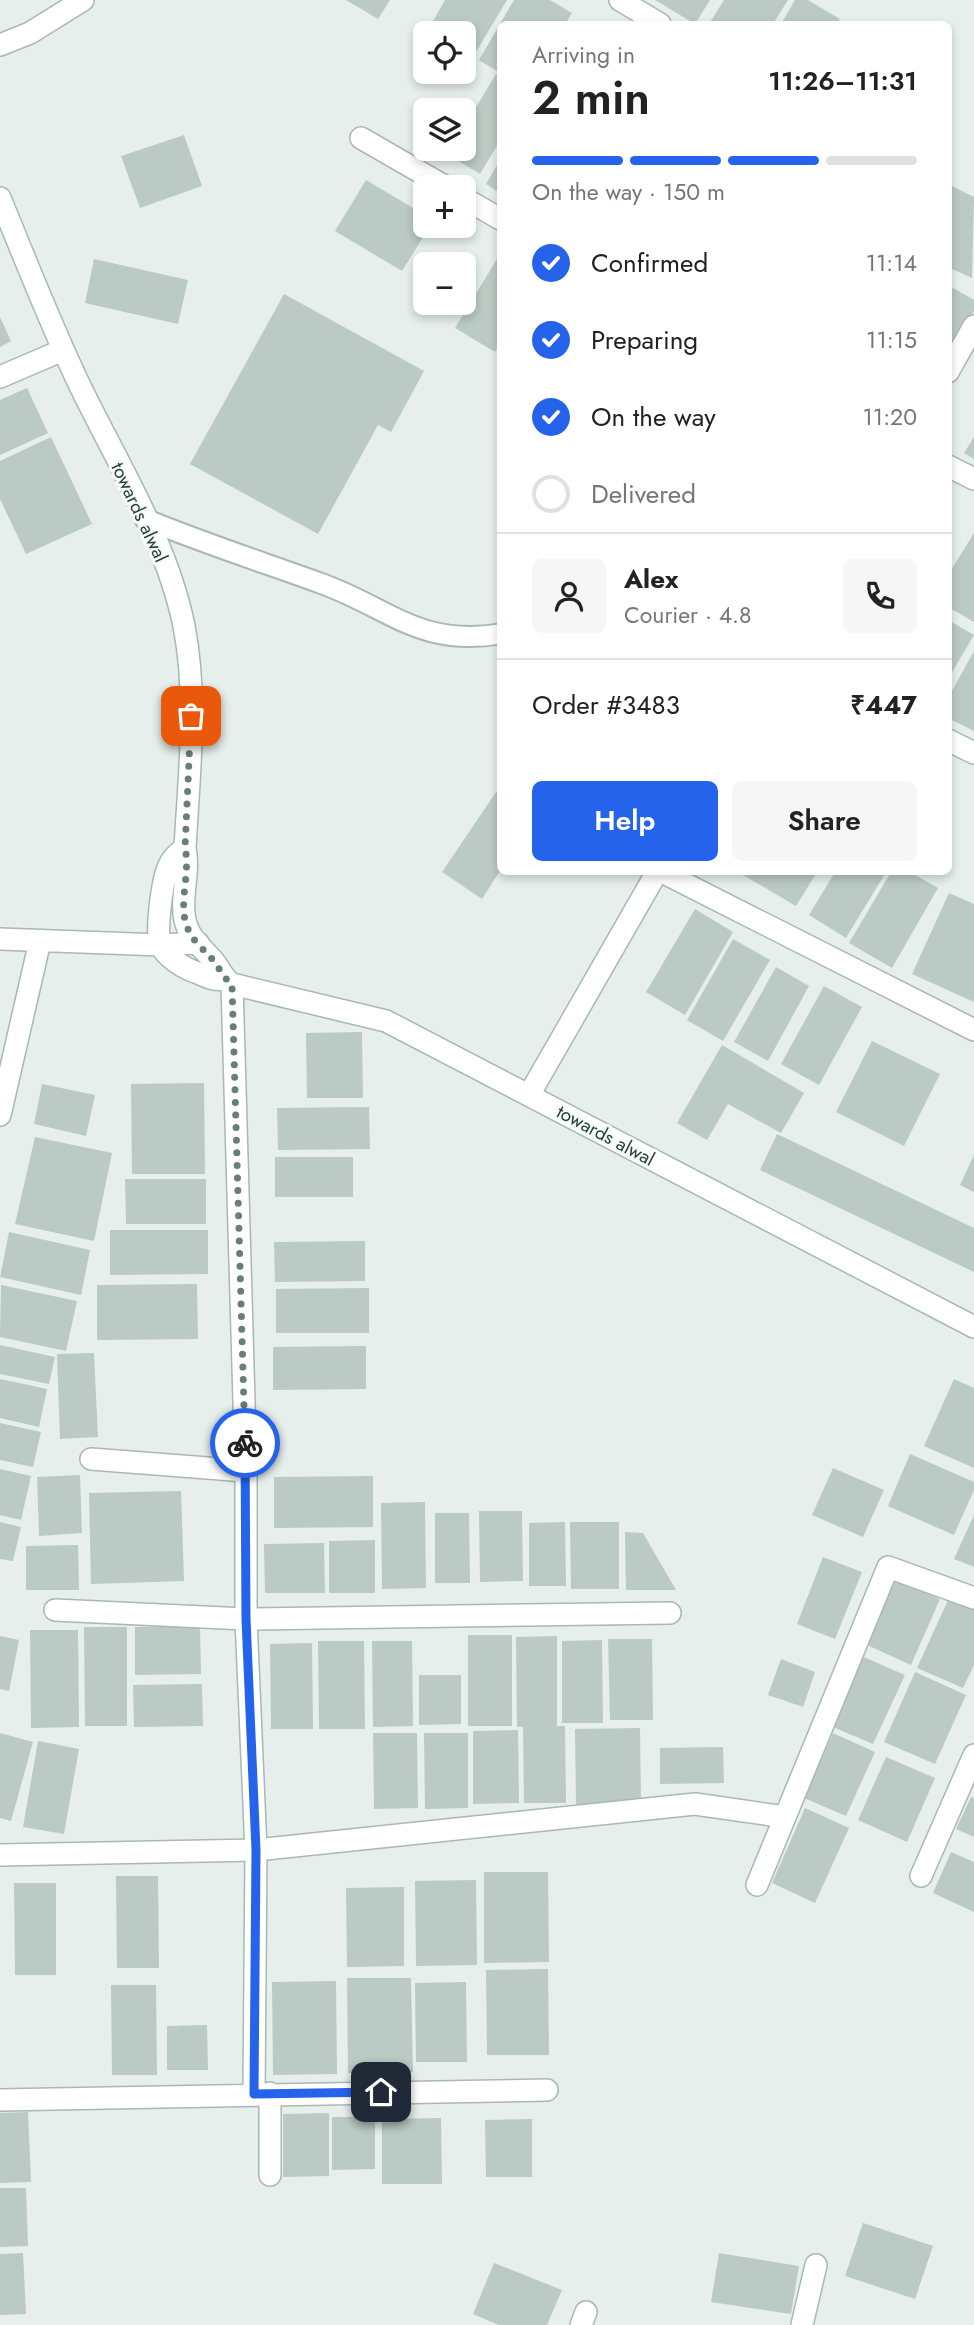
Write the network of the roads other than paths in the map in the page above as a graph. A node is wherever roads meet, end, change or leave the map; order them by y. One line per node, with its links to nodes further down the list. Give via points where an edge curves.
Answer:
1 (83, 0): 4 (street, via 30,33)
2 (620, 0): 3 (street)
3 (655, 21)
4 (0, 45)
5 (361, 138): 6 (street)
6 (425, 175)
7 (0, 198): 11 (street, towards alwal)
8 (476, 205): 9 (street)
9 (497, 217)
10 (974, 326): 12 (street)
11 (63, 350): 13 (street); 16 (street, towards alwal)
12 (952, 365)
13 (0, 377)
14 (952, 468): 15 (street)
15 (974, 479)
16 (145, 519): 17 (lane, via 323,584 413,628 470,639); 20 (street, towards alwal, via 162,553 188,649 191,738)
17 (497, 634)
18 (952, 742): 19 (street)
19 (974, 753)
20 (185, 848): 25 (street, towards alwal, via 189,865 184,912); 26 (street, via 173,857 167,870)
21 (657, 875): 29 (street)
22 (665, 875): 28 (street)
23 (0, 939): 24 (street)
24 (40, 941): 26 (street); 30 (street)
25 (198, 943): 26 (street); 27 (street, towards alwal)
26 (160, 945): 27 (street, towards alwal, via 190,970)
27 (228, 981): 29 (street, towards alwal, via 386,1021); 33 (street)
28 (974, 1030)
29 (529, 1095): 31 (street, towards alwal)
30 (0, 1115)
31 (974, 1327)
32 (91, 1460): 33 (street)
33 (246, 1471): 37 (street)
34 (974, 1598): 39 (street, via 887,1567)
35 (55, 1610): 37 (street)
36 (670, 1613): 37 (street)
37 (246, 1619): 40 (street)
38 (974, 1755): 42 (street)
39 (785, 1817): 40 (street, via 695,1804); 43 (street)
40 (256, 1850): 41 (street); 45 (street)
41 (0, 1855)
42 (921, 1876)
43 (757, 1885)
44 (547, 2090): 45 (street)
45 (262, 2094): 46 (street); 47 (street)
46 (0, 2099)
47 (270, 2175)
48 (816, 2264): 49 (street)
49 (802, 2325)

